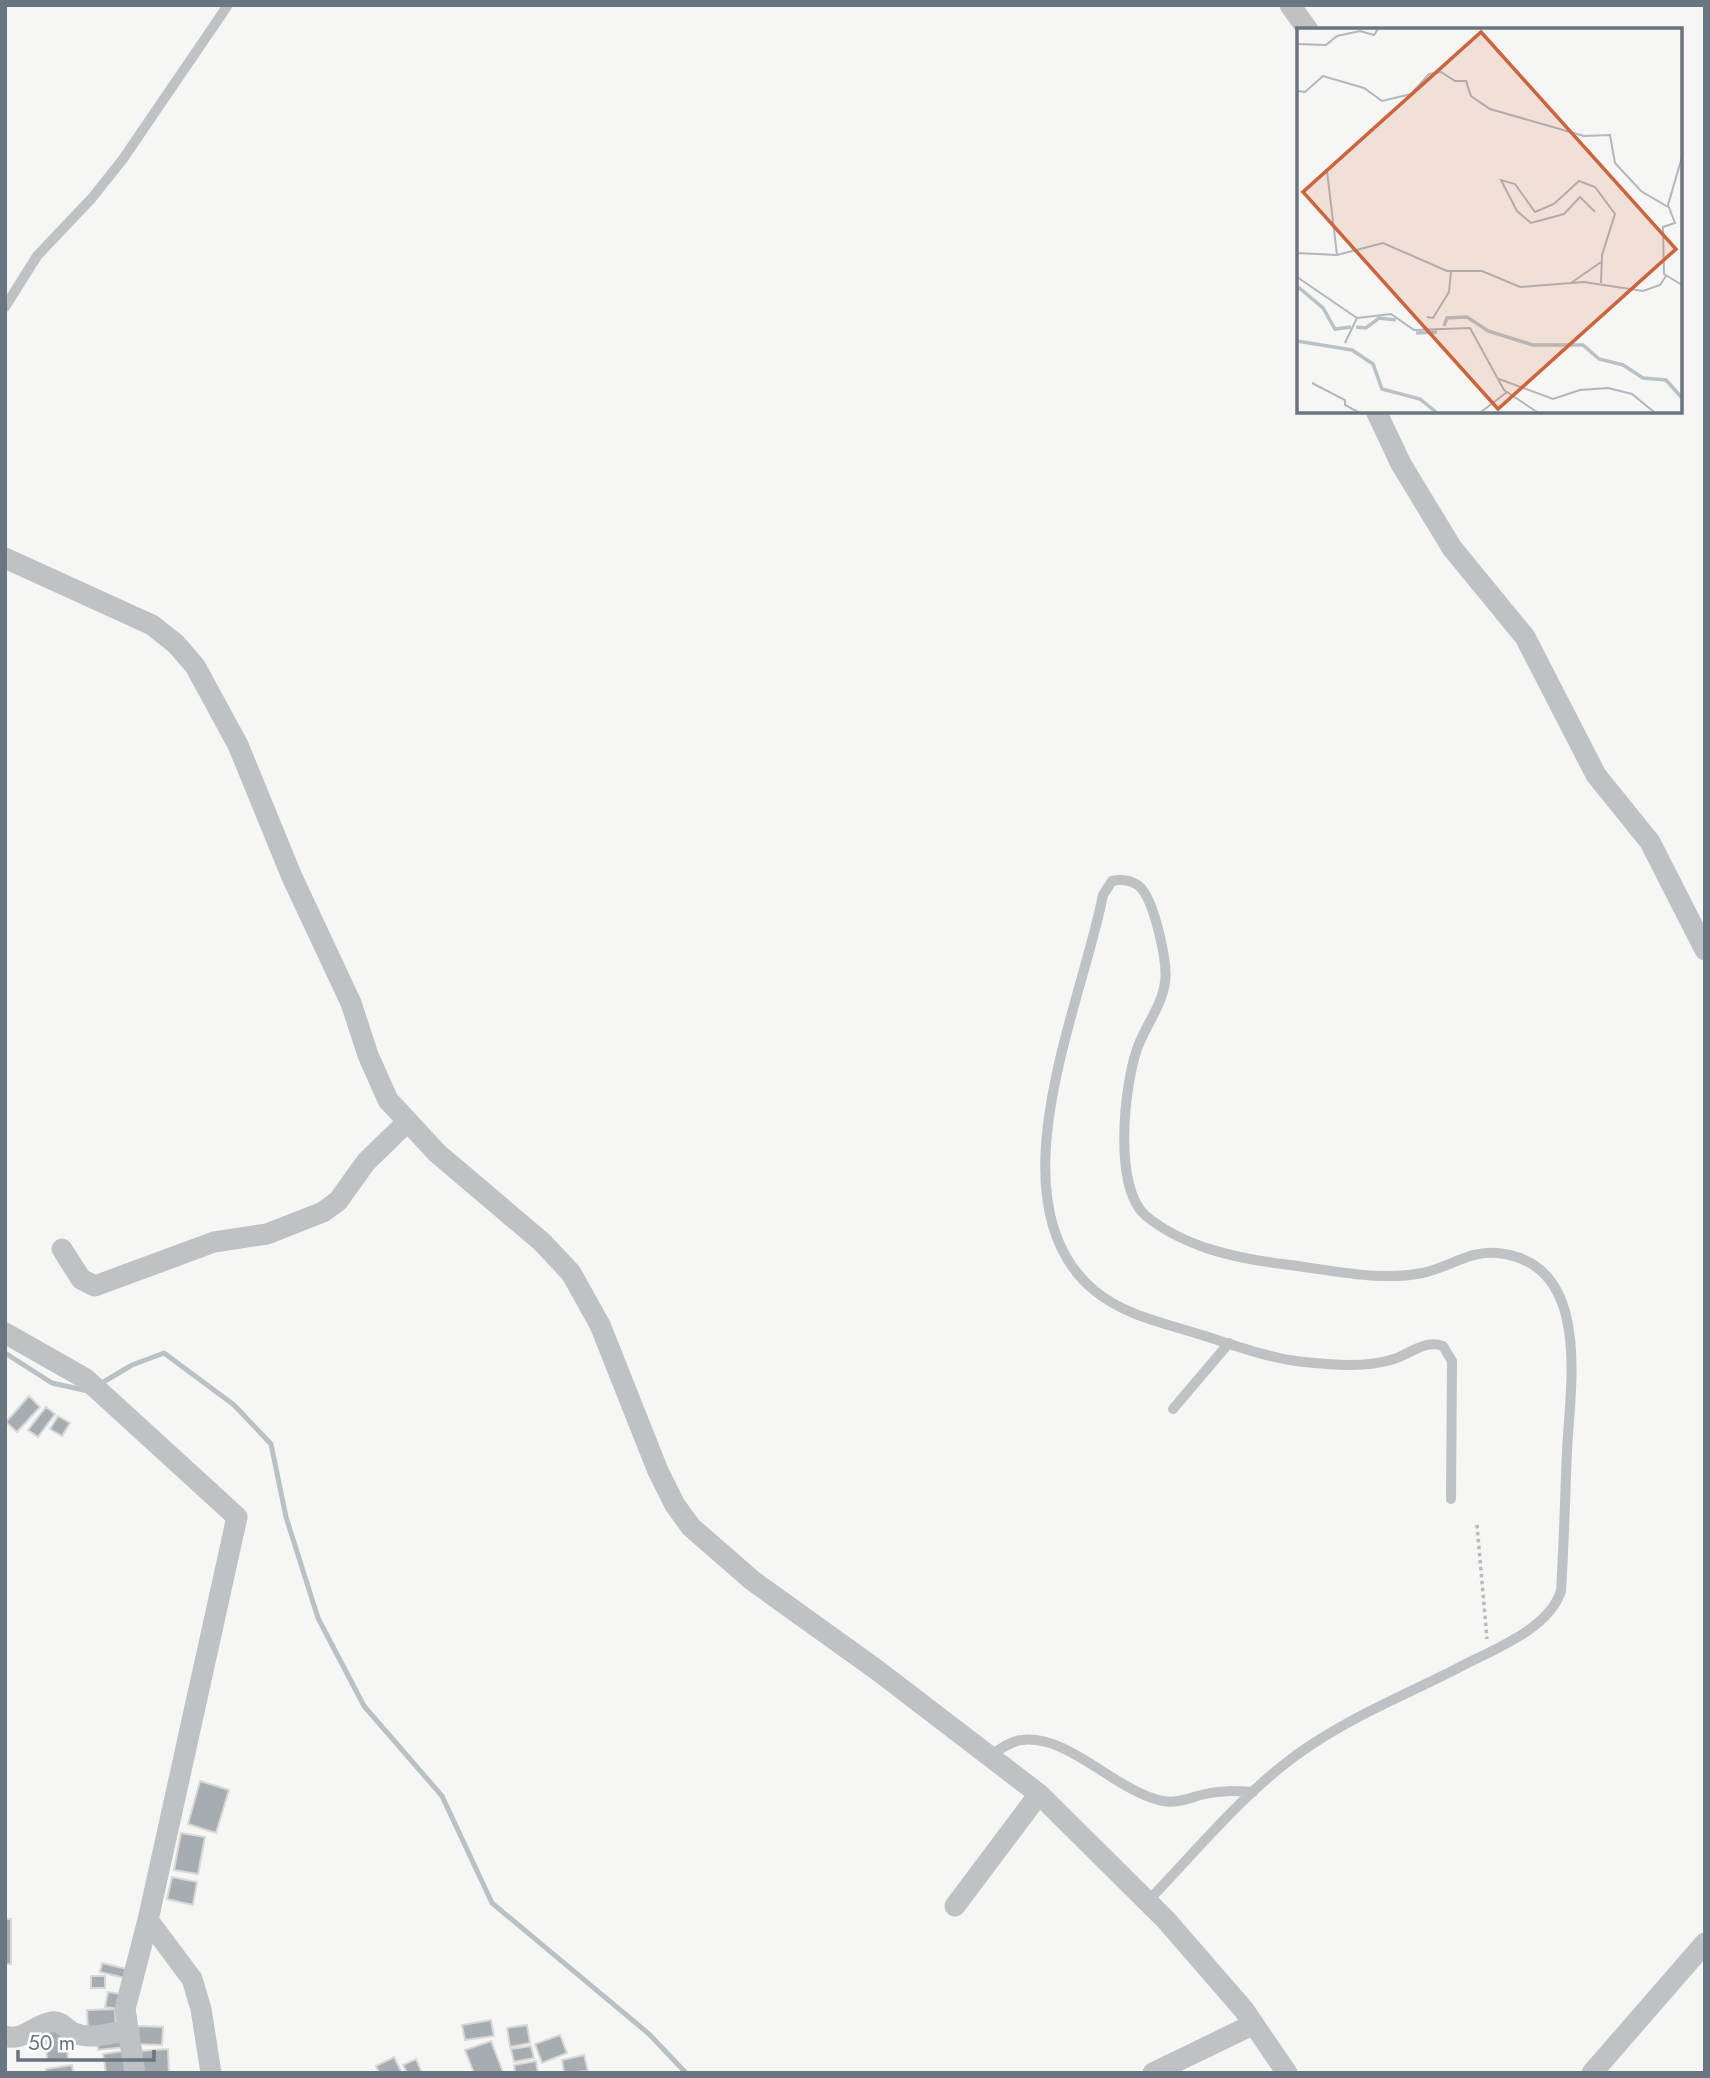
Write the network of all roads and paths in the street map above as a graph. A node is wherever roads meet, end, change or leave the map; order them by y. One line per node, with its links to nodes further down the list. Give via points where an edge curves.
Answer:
1 (228, 5): 4 (lane, via 123,159 37,256)
2 (1290, 5): 3 (street)
3 (1307, 28)
4 (5, 307)
5 (1377, 413): 7 (street, via 1401,464 1452,548 1525,637 1596,775 1650,842)
6 (5, 558): 8 (street, via 152,625 176,643 195,666 242,753 292,877 351,1003 382,1089)
7 (1705, 950)
8 (406, 1123): 9 (street, via 366,1162 338,1201 295,1225 214,1242 95,1286 81,1279); 16 (street, via 571,1273 600,1325 658,1471 691,1527 753,1581)
9 (62, 1249)
10 (5, 1333): 21 (street, via 86,1380 237,1517)
11 (1229, 1343): 12 (lane); 13 (lane, via 1284,1359 1334,1364 1381,1362 1433,1344 1443,1346 1452,1362); 15 (lane, via 1151,1320 1111,1302 1071,1266 1052,1225 1046,1172 1055,1085 1103,895 1116,880 1135,884 1144,892 1166,966 1164,989 1134,1058 1127,1100 1127,1177 1134,1202 1144,1214 1187,1240 1232,1255 1372,1274 1423,1273 1480,1253 1501,1253 1539,1270 1562,1302 1573,1361 1561,1591 1539,1620)
12 (1173, 1409)
13 (1451, 1499)
14 (1478, 1525): 15 (path)
15 (1488, 1651): 17 (lane, via 1314,1742)
16 (989, 1756): 17 (lane, via 1015,1742 1039,1740 1151,1799 1168,1802 1220,1791); 18 (street)
17 (1254, 1793): 19 (lane)
18 (1038, 1794): 19 (street); 20 (street)
19 (1147, 1901): 23 (street)
20 (955, 1906)
21 (148, 1920): 24 (street, via 125,2009); 27 (street, via 192,1979)
22 (1705, 1943): 30 (street)
23 (1254, 2024): 28 (street); 29 (street)
24 (129, 2030): 25 (street, via 91,2036 53,2022 21,2036); 26 (street)
25 (5, 2036)
26 (135, 2073)
27 (211, 2073)
28 (1153, 2073)
29 (1287, 2073)
30 (1592, 2073)

